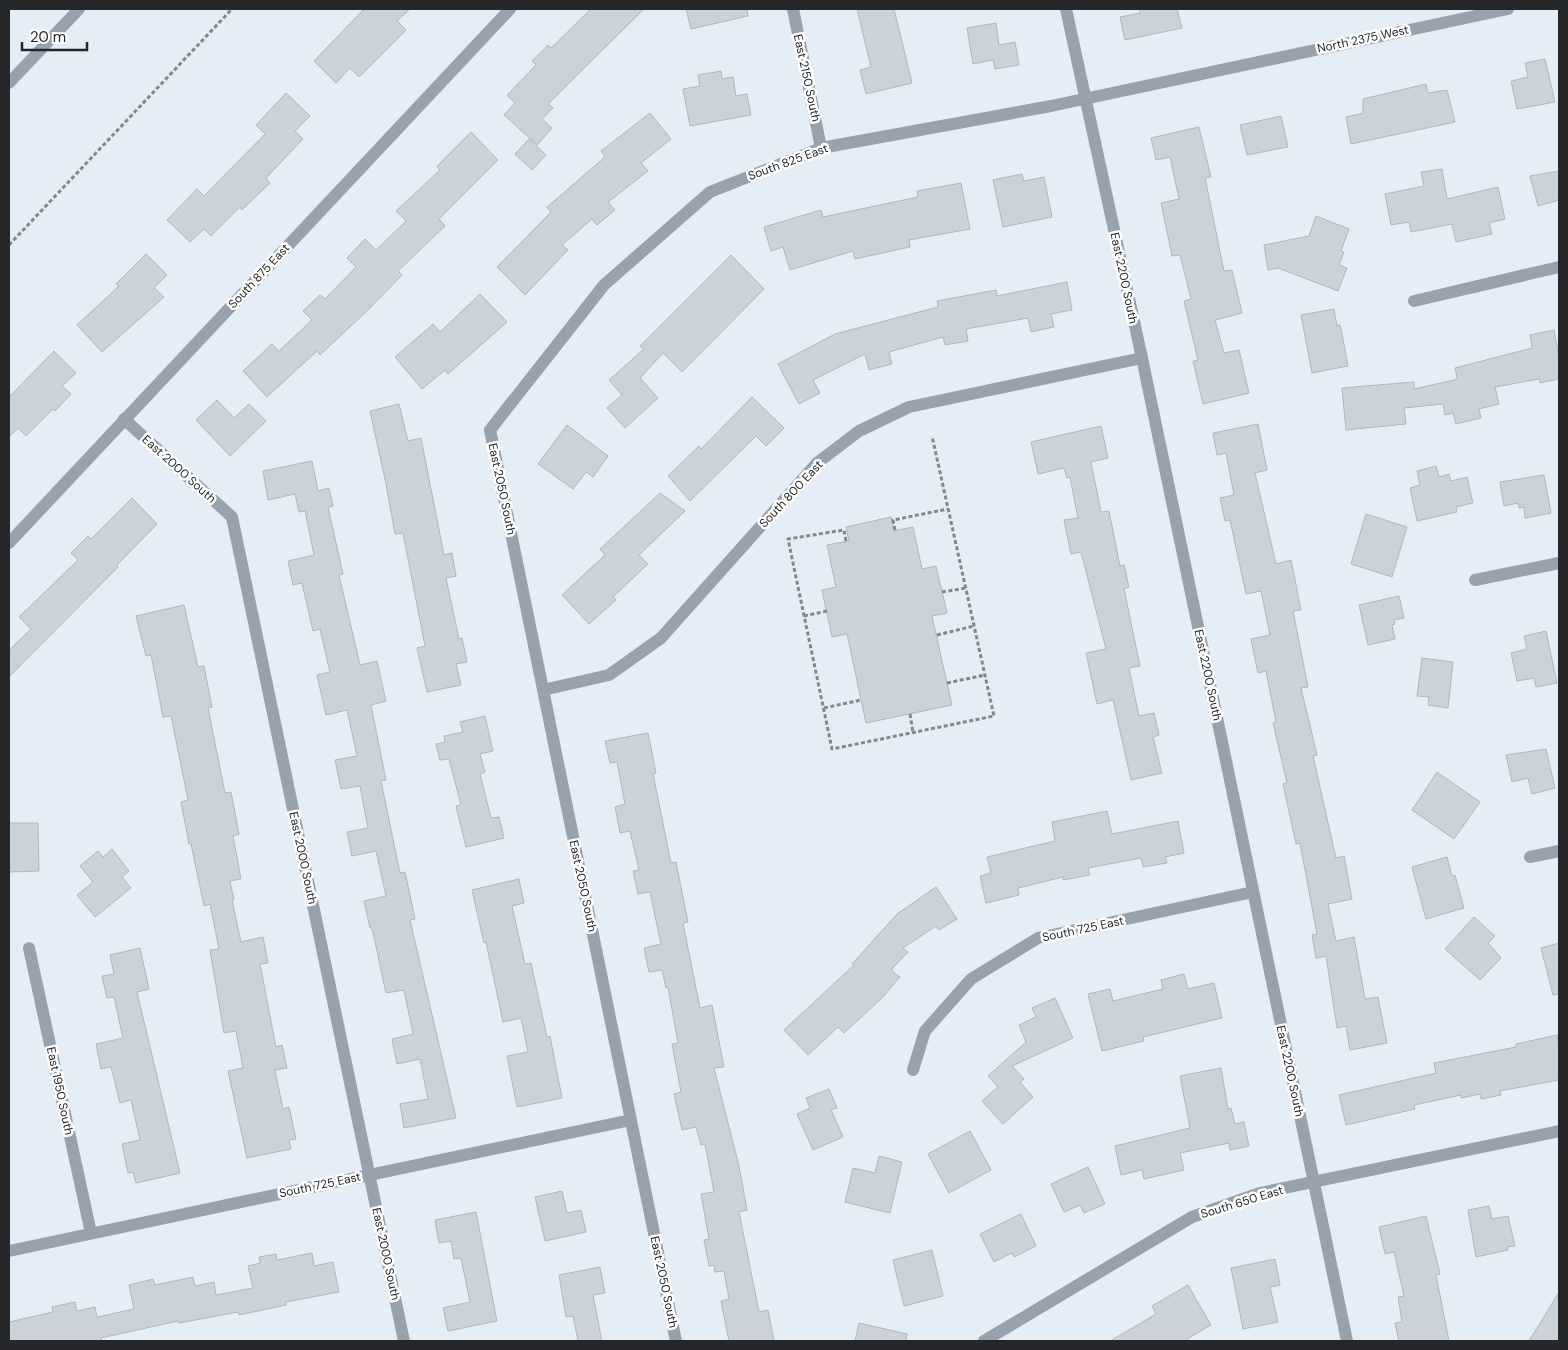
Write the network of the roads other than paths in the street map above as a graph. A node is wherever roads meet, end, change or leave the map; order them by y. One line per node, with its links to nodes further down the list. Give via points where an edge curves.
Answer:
1 (79, 9): 7 (street)
2 (510, 9): 13 (street, South 875 East)
3 (793, 9): 9 (street, East 2150 South)
4 (1066, 9): 8 (street, East 2200 South)
5 (1508, 9): 6 (street, North 2375 West)
6 (1217, 69): 8 (street, South 825 East)
7 (9, 84)
8 (1085, 98): 9 (street, South 825 East); 12 (street, East 2200 South)
9 (821, 148): 14 (street, South 825 East, via 710,192 604,285)
10 (1559, 267): 11 (street)
11 (1414, 301)
12 (1142, 358): 18 (street, South 800 East, via 909,407 859,432 817,463 661,638 609,675); 21 (street, East 2200 South)
13 (124, 420): 15 (street, South 875 East); 26 (street, East 2000 South, via 232,517)
14 (490, 430): 18 (street, East 2050 South)
15 (9, 542)
16 (1559, 563): 17 (street)
17 (1474, 580)
18 (543, 690): 24 (street, East 2050 South)
19 (1559, 851): 20 (street)
20 (1530, 857)
21 (1253, 892): 23 (street, South 725 East, via 1038,938 971,979 925,1031); 27 (street, East 2200 South)
22 (29, 948): 28 (street, East 1950 South)
23 (913, 1070)
24 (630, 1120): 26 (street, South 725 East); 31 (street, East 2050 South)
25 (1559, 1131): 27 (street, South 650 East)
26 (369, 1175): 28 (street, South 725 East); 30 (street, East 2000 South)
27 (1313, 1182): 32 (street, South 650 East, via 1260,1193 1192,1217); 33 (street, East 2200 South)
28 (91, 1234): 29 (street, South 725 East)
29 (9, 1251)
30 (404, 1341)
31 (676, 1341)
32 (984, 1341)
33 (1347, 1341)

